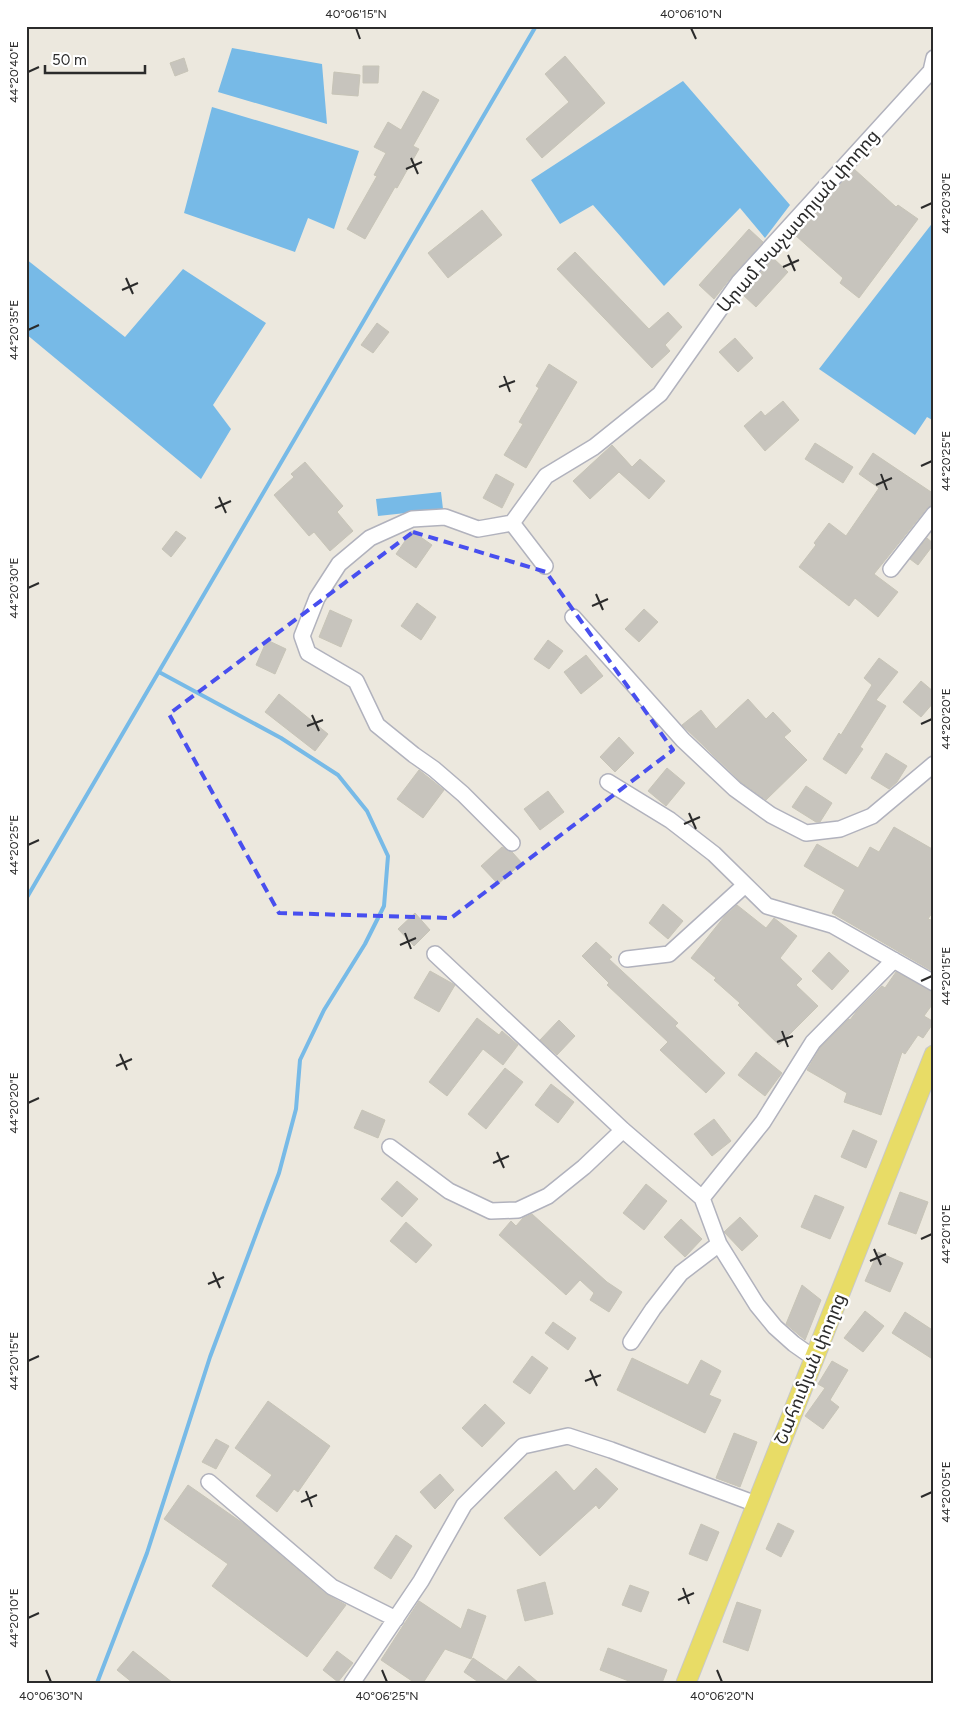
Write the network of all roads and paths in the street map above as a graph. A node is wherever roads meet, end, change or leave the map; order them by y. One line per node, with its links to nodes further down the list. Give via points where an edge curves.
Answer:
1 (934, 58): 3 (street, Արամ Խաչատրյան փողոց, via 931,70 739,282 660,394 594,447 546,476)
2 (934, 514): 5 (street)
3 (512, 523): 4 (street); 9 (street, via 478,529 445,516 412,520 370,538 338,564 317,598 302,636 308,653 356,681 377,725 442,775)
4 (545, 566)
5 (891, 569)
6 (573, 617): 7 (street, via 683,740 735,789 771,815 806,833 840,829 872,816)
7 (934, 764)
8 (608, 782): 10 (street, via 670,820 714,854)
9 (512, 843)
10 (745, 885): 12 (street, via 669,954); 13 (street, via 767,906 832,925)
11 (435, 954): 16 (street)
12 (627, 959)
13 (894, 960): 14 (street); 18 (street, via 813,1042 763,1122)
14 (934, 983)
15 (934, 1055): 21 (main road, Շահումյան փողոց)
16 (623, 1130): 17 (street, via 548,1196 518,1210 492,1211 449,1191); 18 (street)
17 (390, 1147)
18 (702, 1198): 19 (street)
19 (719, 1244): 20 (street, via 681,1273); 21 (street, via 774,1327)
20 (631, 1342)
21 (814, 1358): 23 (main road, Շահումյան փողոց)
22 (210, 1482): 24 (street, via 332,1587)
23 (756, 1504): 24 (street, via 568,1436 523,1446 464,1505); 26 (main road, Շահումյան փողոց)
24 (396, 1619): 25 (street)
25 (352, 1683)
26 (686, 1683)

